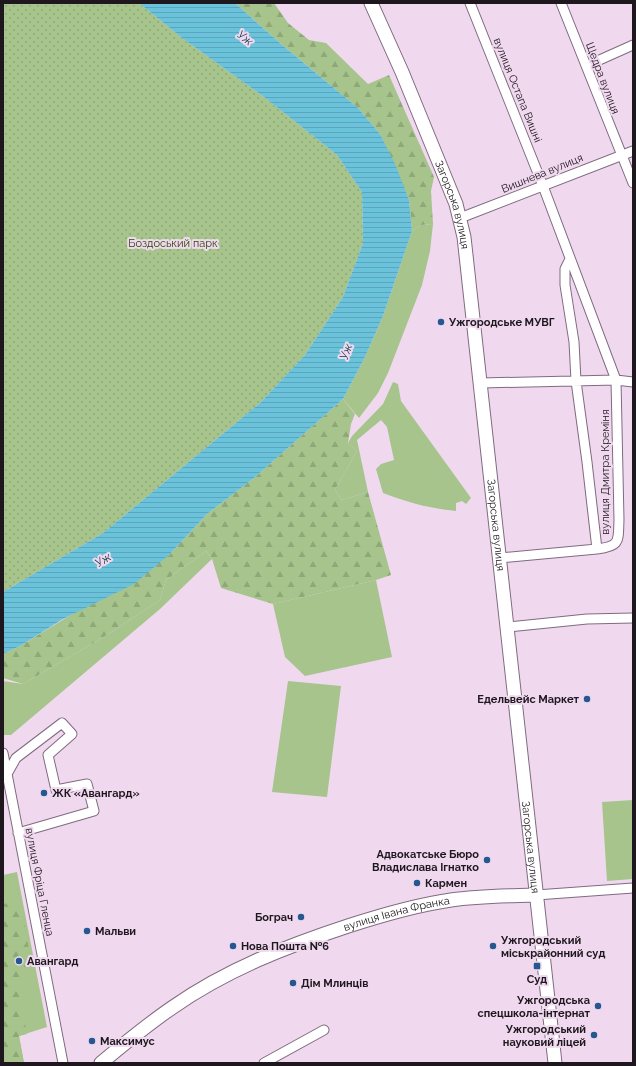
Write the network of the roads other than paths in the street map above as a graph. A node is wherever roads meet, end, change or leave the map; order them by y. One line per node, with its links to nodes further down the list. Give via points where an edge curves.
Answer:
1 (372, 3): 10 (street, Загорська вулиця, via 430,138)
2 (470, 3): 9 (street, вулиця Остапа Вишні)
3 (561, 3): 5 (street, Щедра вулиця)
4 (633, 46): 5 (street)
5 (586, 66): 7 (street, Щедра вулиця)
6 (633, 151): 7 (street, Вишнева вулиця)
7 (621, 155): 8 (street, Щедра вулиця); 9 (street, Вишнева вулиця)
8 (633, 183)
9 (543, 186): 10 (street, Вишнева вулиця); 11 (street, вулиця Остапа Вишні)
10 (460, 218): 15 (street, Загорська вулиця)
11 (570, 259): 12 (street, вулиця Дмитра Креміня); 13 (street, вулиця Дмитра Креміня, via 565,269 565,286 574,342)
12 (616, 380): 13 (street); 14 (street); 16 (street, вулиця Дмитра Креміня, via 618,538 610,548)
13 (576, 381): 15 (street); 16 (street, вулиця Дмитра Креміня)
14 (633, 382)
15 (481, 383): 17 (street, Загорська вулиця)
16 (597, 550): 17 (street, вулиця Дмитра Креміня)
17 (500, 558): 19 (street, Загорська вулиця)
18 (633, 618): 19 (street, via 587,619)
19 (508, 627): 24 (street, Загорська вулиця)
20 (3, 753): 21 (street, вулиця Фріца Гленца)
21 (7, 774): 22 (street, вулиця Фріца Гленца); 22 (street, via 16,758 62,723 72,734 48,755 56,790 87,784 94,811)
22 (18, 833): 26 (street, вулиця Фріца Гленца)
23 (633, 888): 24 (street, вулиця Івана Франка)
24 (536, 895): 27 (street, вулиця Івана Франка, via 478,897 428,904 362,922 278,951 233,972 174,1006); 29 (street, Загорська вулиця)
25 (324, 1030): 28 (street)
26 (62, 1063)
27 (101, 1063)
28 (264, 1063)
29 (555, 1063)

